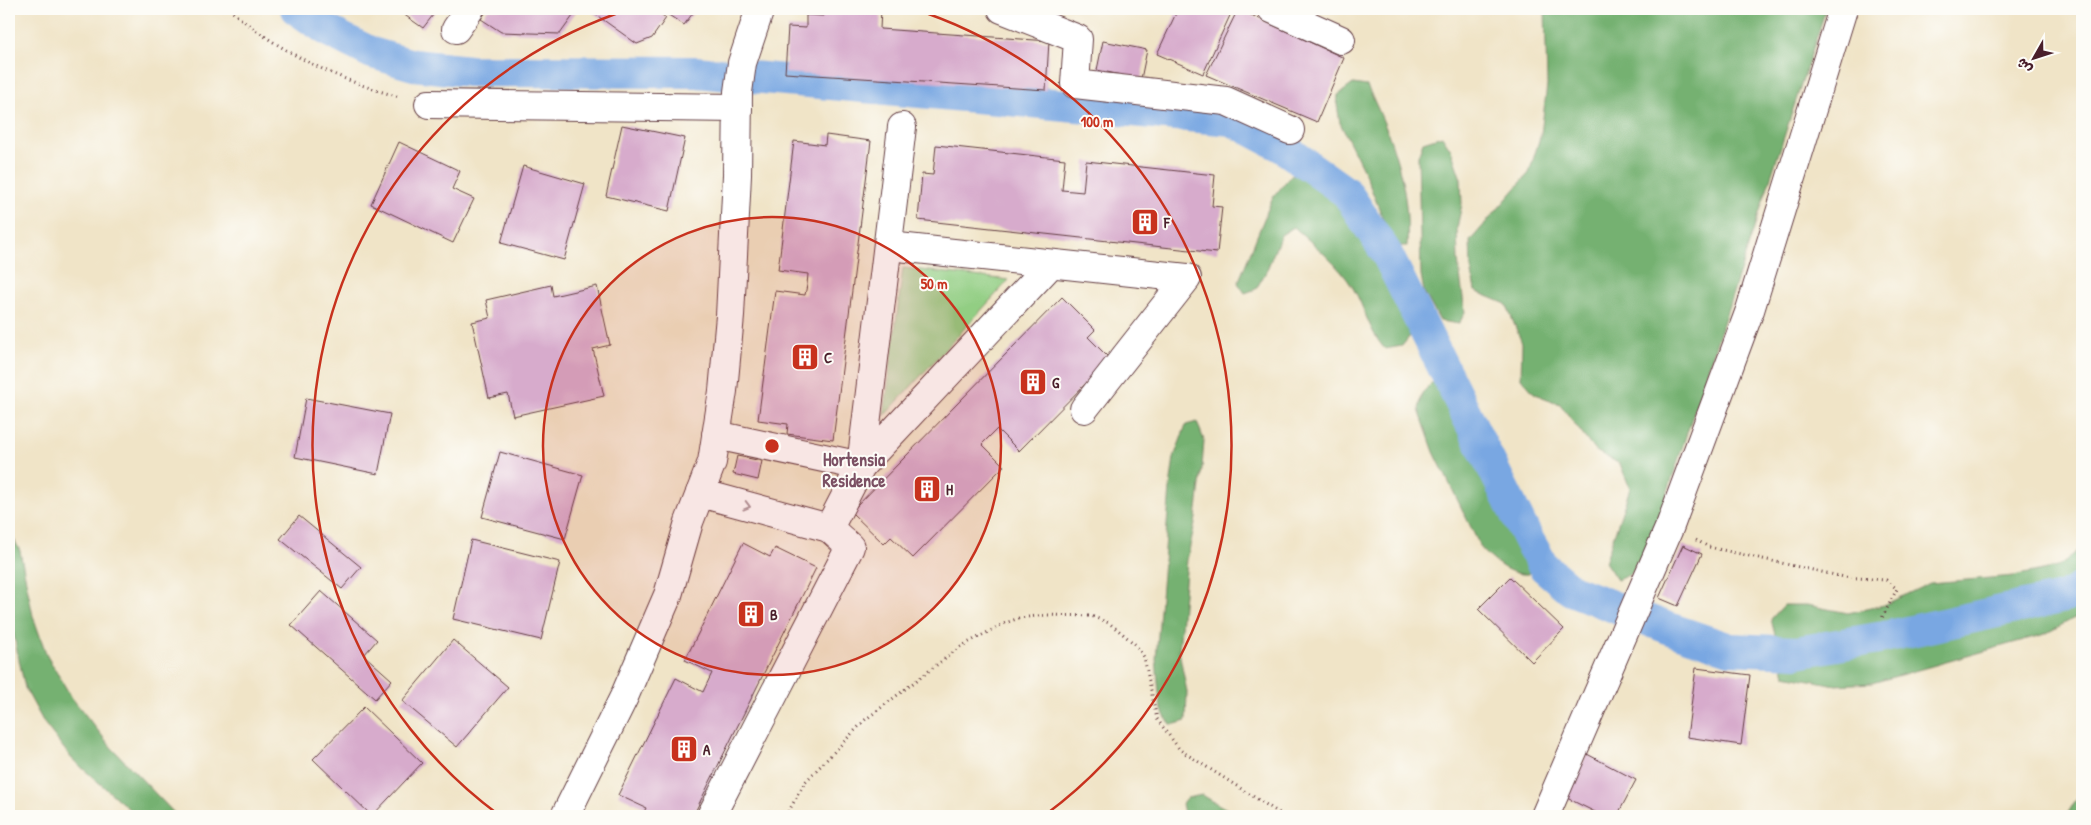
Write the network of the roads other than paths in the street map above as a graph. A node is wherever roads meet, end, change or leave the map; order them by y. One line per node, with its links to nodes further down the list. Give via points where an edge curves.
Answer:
1 (760, 9): 7 (street, via 742,63)
2 (1002, 9): 9 (street, via 1078,39 1075,84 1226,101)
3 (1272, 9): 5 (street)
4 (1843, 9): 19 (street, via 1750,310 1670,526)
5 (1341, 40)
6 (429, 104): 7 (street)
7 (738, 108): 13 (street, via 730,316 724,391)
8 (902, 127): 10 (street)
9 (1290, 130)
10 (889, 246): 11 (street); 14 (street)
11 (1051, 264): 12 (street, via 1187,278); 14 (street)
12 (1084, 409)
13 (716, 435): 14 (street); 15 (street, via 712,462)
14 (861, 466): 16 (street)
15 (700, 493): 16 (street, one-way to 16); 17 (street, via 668,595 624,697)
16 (829, 528): 18 (street, via 850,547)
17 (565, 816)
18 (711, 816)
19 (1545, 816)

